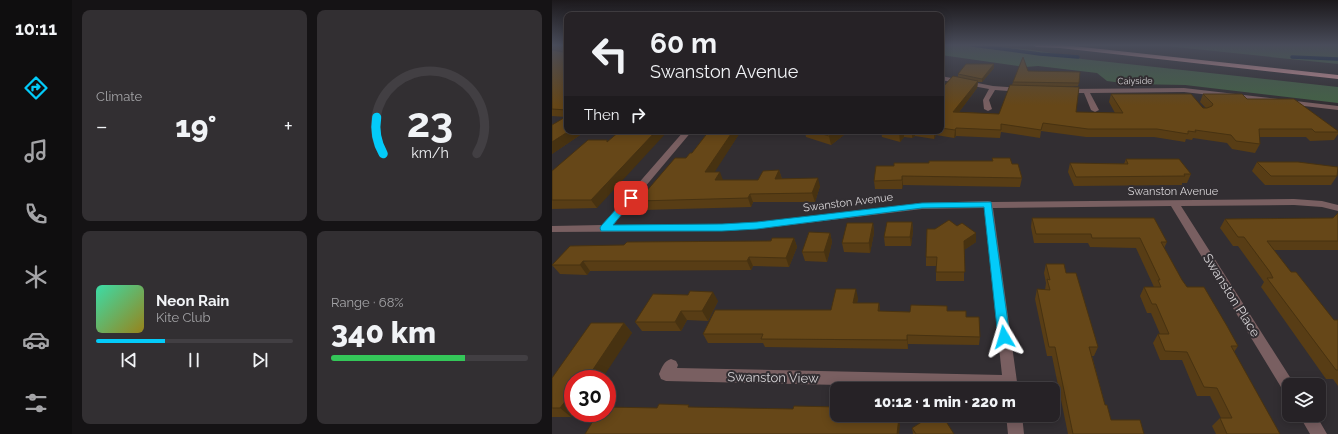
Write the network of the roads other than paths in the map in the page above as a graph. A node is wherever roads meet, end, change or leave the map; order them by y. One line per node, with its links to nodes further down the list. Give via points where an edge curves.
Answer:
1 (1233, 65): 4 (highway)
2 (1285, 65): 3 (highway)
3 (1338, 71)
4 (1338, 77)
5 (944, 79): 6 (street)
6 (993, 88): 7 (street); 11 (street, via 986,100)
7 (1025, 90)
8 (1059, 91): 9 (street, Caiyside)
9 (1086, 91): 10 (street, Caiyside, via 1187,93); 12 (street)
10 (1338, 108)
11 (988, 109)
12 (1095, 110)
13 (685, 134): 17 (street)
14 (1174, 203): 15 (street, Swanston Avenue); 16 (street, Swanston Avenue, via 1294,202); 20 (street, Swanston Place)
15 (988, 204): 17 (street, Swanston Avenue, via 922,206 757,226); 22 (street, Swanston View)
16 (1338, 208)
17 (605, 228): 18 (street, Swanston Avenue)
18 (552, 229)
19 (671, 365): 21 (street, Swanston View, via 666,374)
20 (1283, 378)
21 (916, 382)
22 (1010, 382)
23 (1015, 422): 25 (street)
24 (1311, 422): 26 (street)
25 (1016, 434)
26 (1319, 434)

